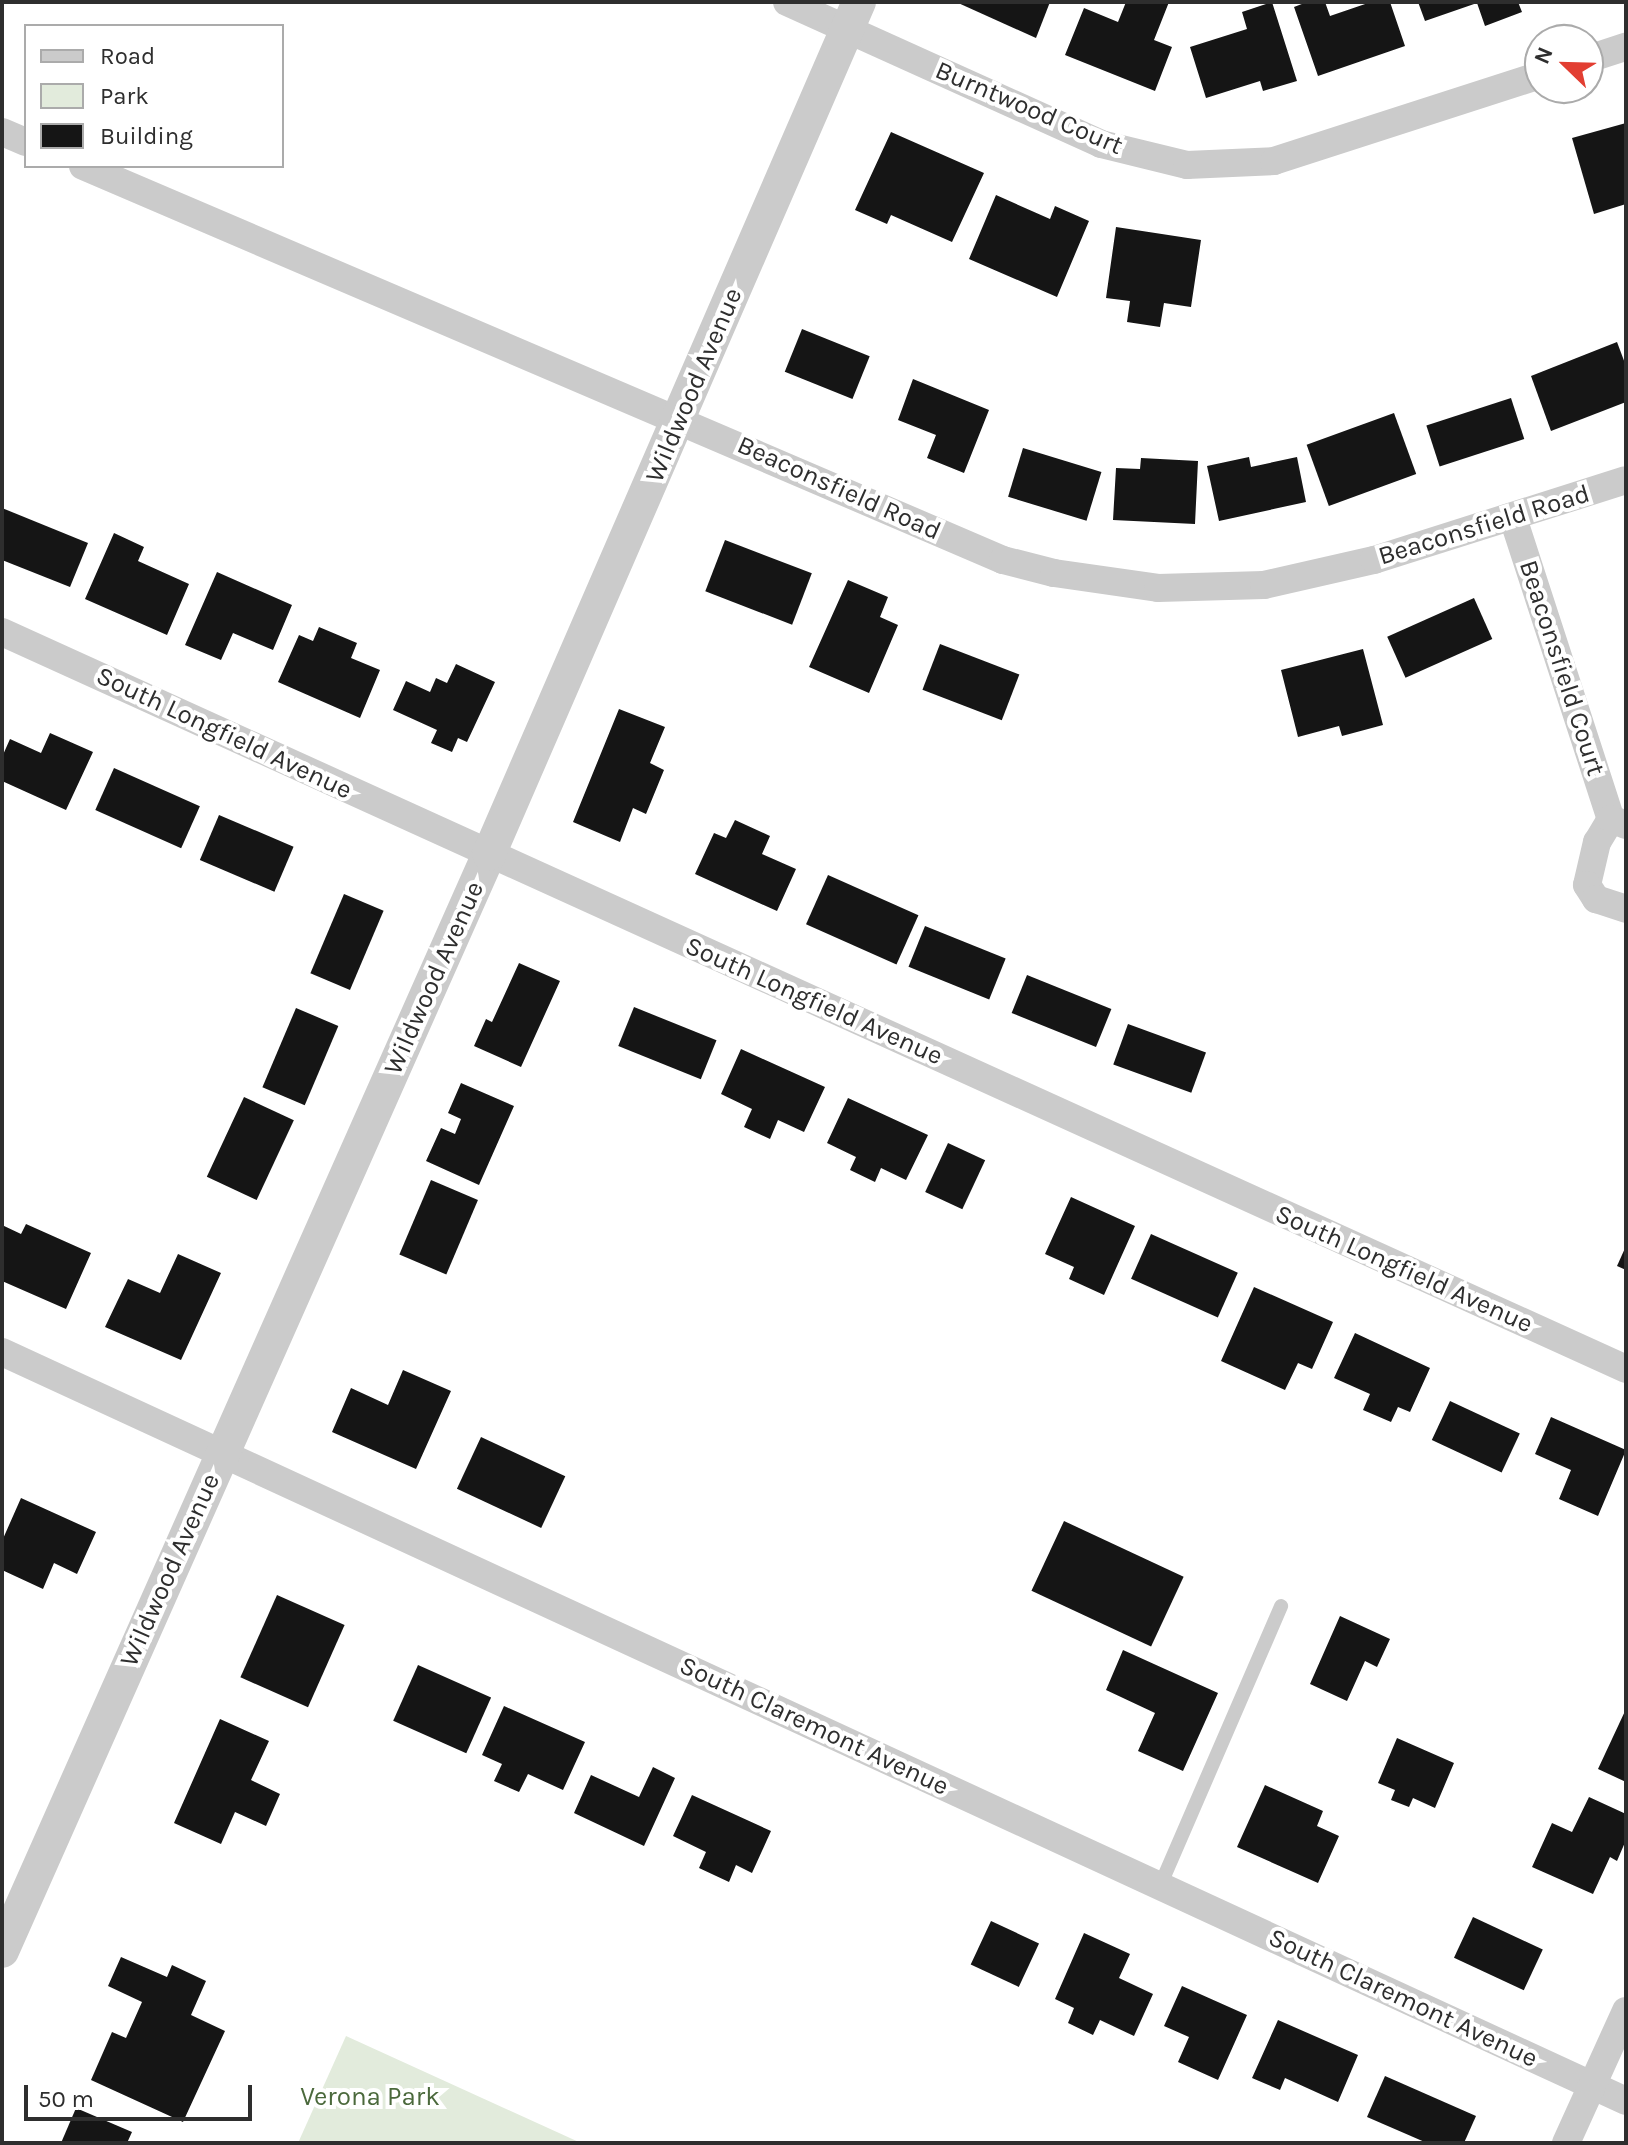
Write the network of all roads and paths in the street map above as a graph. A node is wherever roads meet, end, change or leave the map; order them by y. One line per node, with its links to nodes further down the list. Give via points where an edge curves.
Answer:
1 (787, 2): 2 (street, Burntwood Court)
2 (853, 15): 5 (street, Burntwood Court, via 1101,144 1187,165 1274,161); 9 (street, Wildwood Avenue)
3 (1626, 47): 4 (street)
4 (1604, 54)
5 (1524, 80)
6 (2, 132): 7 (street)
7 (24, 141)
8 (88, 168): 9 (street, Beaconsfield Road)
9 (680, 419): 11 (street, Beaconsfield Road, via 1003,560 1106,583 1158,588 1264,585 1374,560); 14 (street, Wildwood Avenue)
10 (1626, 480): 11 (street, Beaconsfield Road)
11 (1513, 518): 13 (street, Beaconsfield Court)
12 (2, 632): 14 (street, South Longfield Avenue)
13 (1618, 822): 15 (street, Beaconsfield Court, via 1597,842 1587,885 1603,904)
14 (489, 854): 17 (street, South Longfield Avenue); 18 (street, Wildwood Avenue)
15 (1626, 909)
16 (2, 1352): 18 (street, South Claremont Avenue)
17 (1626, 1369)
18 (222, 1452): 20 (street, South Claremont Avenue); 21 (street, Wildwood Avenue)
19 (1281, 1606): 20 (lane)
20 (1160, 1886): 23 (street, South Claremont Avenue)
21 (2, 1951)
22 (1626, 2011): 23 (street)
23 (1591, 2085): 24 (street, South Claremont Avenue); 25 (street)
24 (1626, 2101)
25 (1566, 2143)

